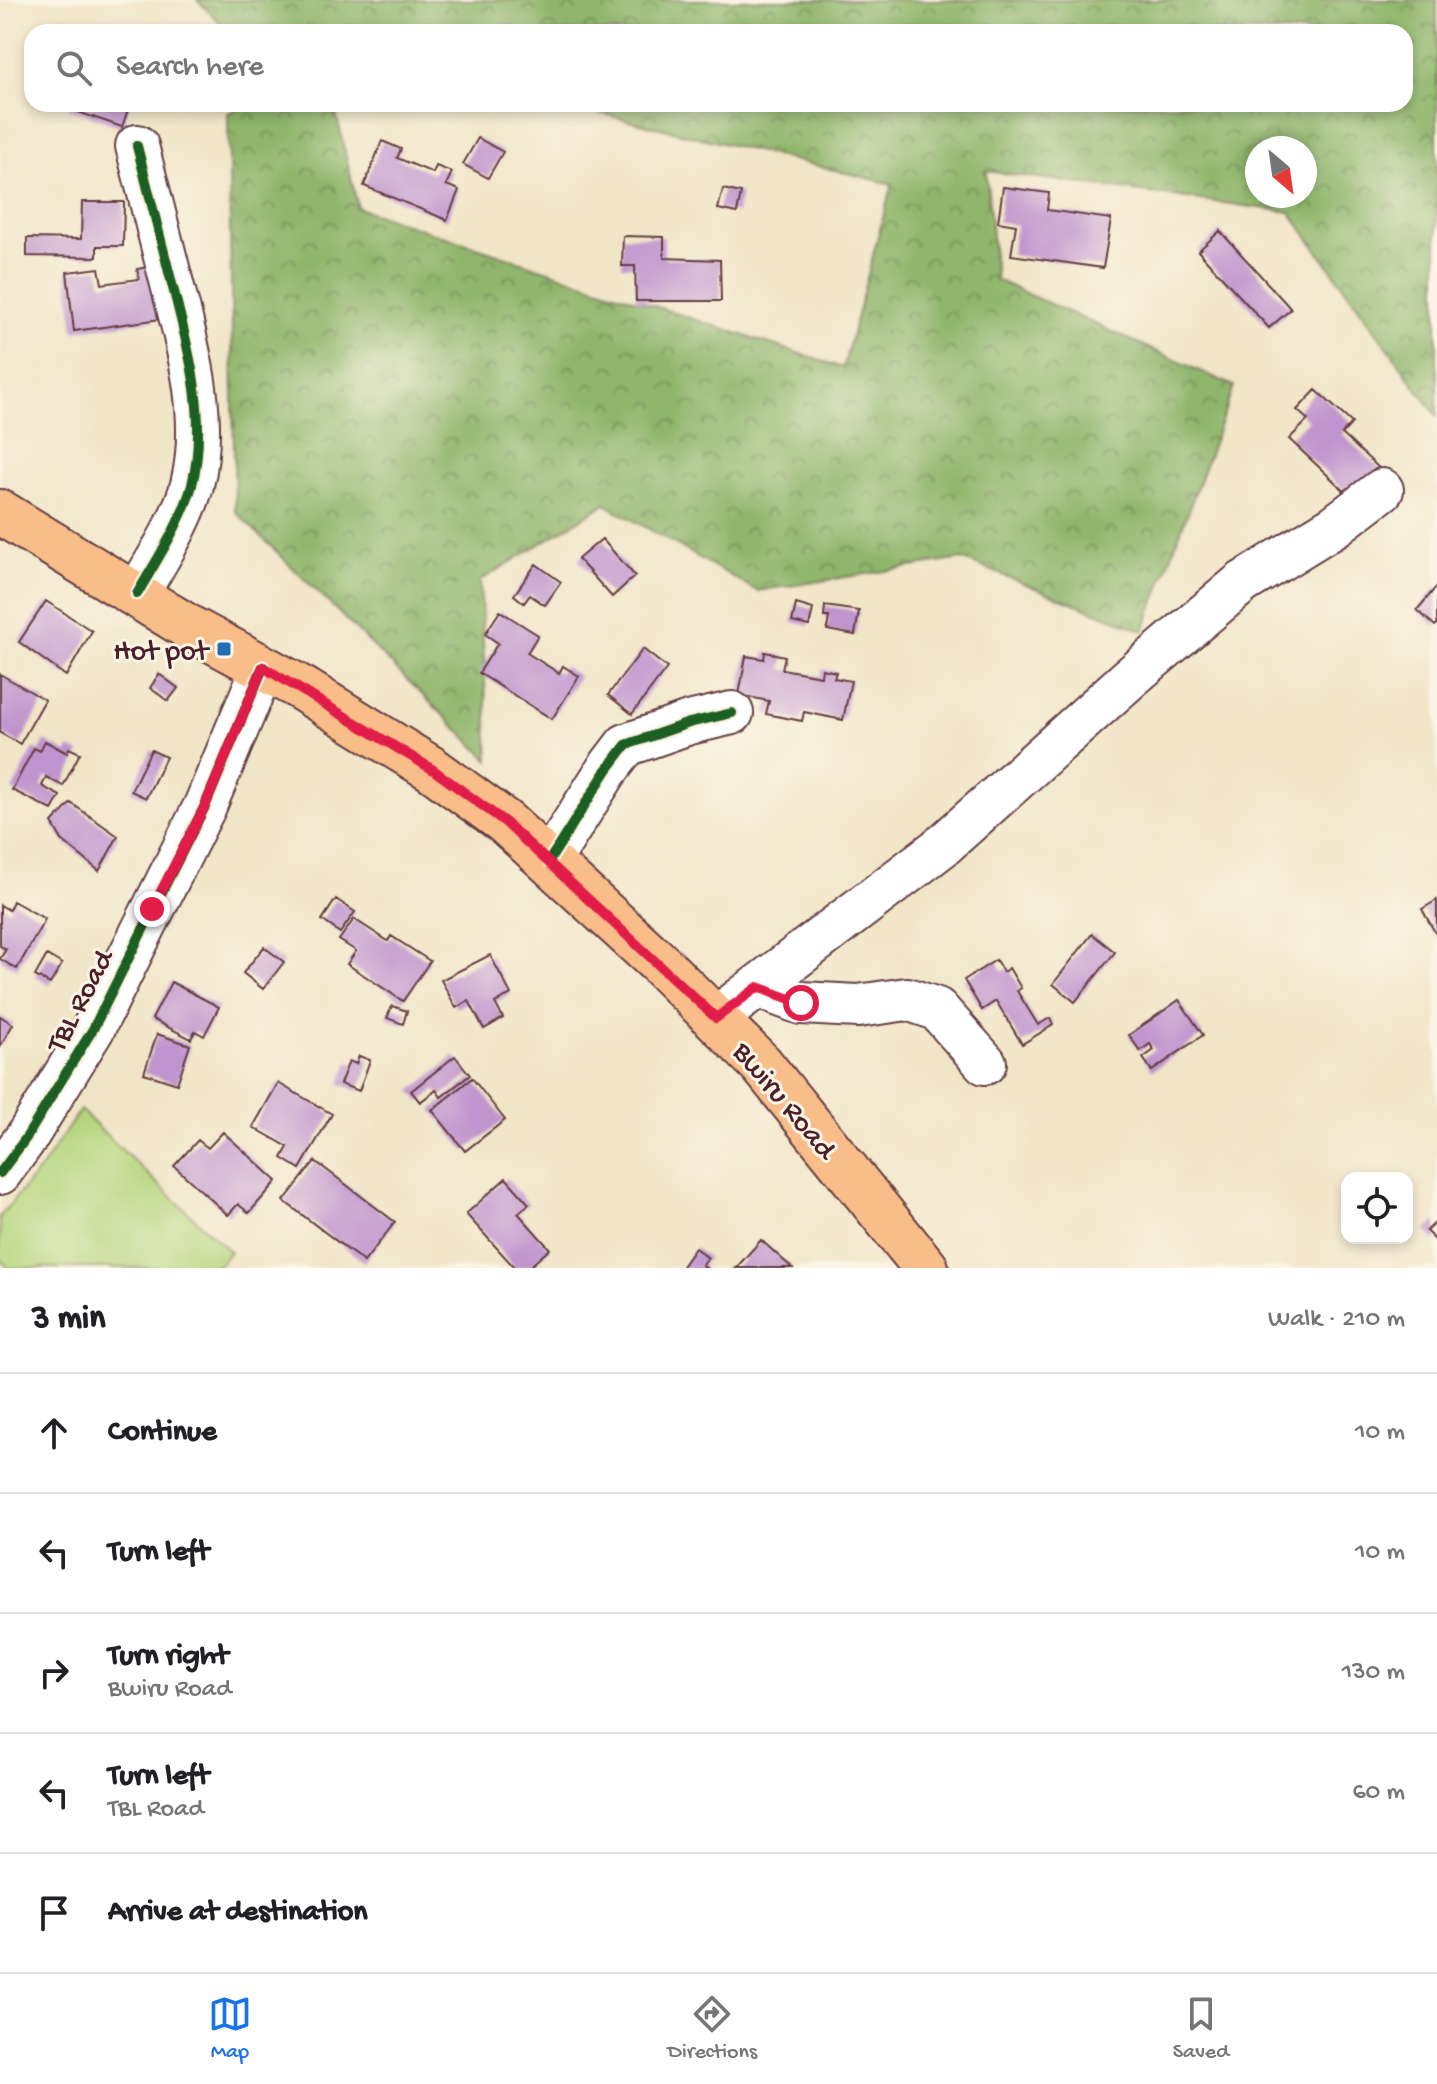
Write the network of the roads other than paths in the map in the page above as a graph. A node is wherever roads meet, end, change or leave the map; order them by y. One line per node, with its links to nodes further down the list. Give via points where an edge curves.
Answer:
1 (137, 146): 4 (street, via 187,342 198,446 191,487)
2 (1382, 490): 8 (street, via 1242,583 941,847)
3 (0, 512): 4 (main road, Bwiru Road)
4 (137, 594): 5 (main road, Bwiru Road)
5 (263, 667): 7 (main road, Bwiru Road, via 432,769); 11 (street, TBL Road, via 205,806 93,1029)
6 (732, 713): 7 (street, via 626,745)
7 (549, 861): 9 (main road, Bwiru Road)
8 (758, 987): 9 (street); 10 (street, via 801,1003 917,1002 937,1009)
9 (716, 1018): 12 (main road, Bwiru Road, via 761,1064)
10 (985, 1063)
11 (0, 1173)
12 (926, 1268)

